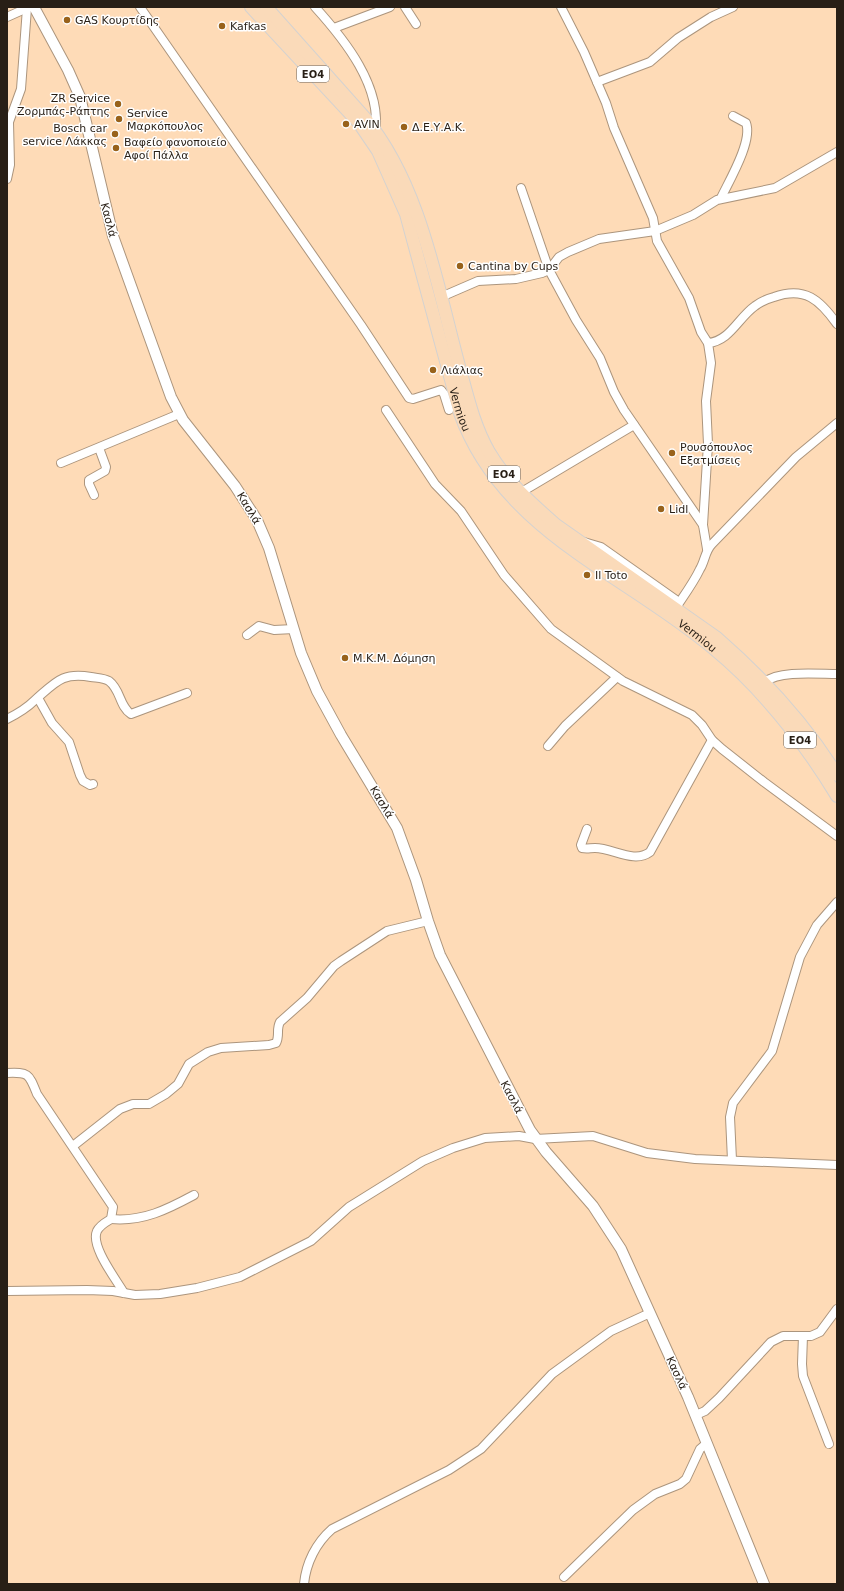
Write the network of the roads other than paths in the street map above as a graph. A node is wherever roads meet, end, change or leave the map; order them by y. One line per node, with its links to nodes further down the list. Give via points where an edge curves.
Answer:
1 (31, 7): 10 (street); 17 (street, via 21,89 9,122 10,165); 27 (street, Κασλά, via 68,70 80,97 113,236 162,377)
2 (140, 7): 26 (street, via 409,398 441,390)
3 (251, 7): 15 (main road, Vermiou / ΕΟ4)
4 (266, 7): 15 (main road, Vermiou / ΕΟ4)
5 (315, 7): 12 (street)
6 (390, 7): 12 (street)
7 (405, 7): 11 (street)
8 (561, 7): 13 (street)
9 (733, 7): 13 (street, via 711,17 678,38 650,62)
10 (7, 17)
11 (416, 24)
12 (334, 28): 15 (street, via 368,82 375,111)
13 (598, 82): 20 (street, via 614,128 653,218)
14 (733, 116): 19 (street, via 746,123 749,132 746,145)
15 (375, 137): 22 (main road, Vermiou / ΕΟ4, via 388,150 407,191); 36 (main road, Vermiou / ΕΟ4, via 406,214 460,414 478,455 496,480 525,512 571,548)
16 (837, 152): 19 (street, via 775,188)
17 (7, 179)
18 (521, 188): 21 (street)
19 (721, 198): 20 (street, via 693,216)
20 (655, 231): 21 (street, via 599,239 559,257); 24 (street, via 657,241 689,298 701,332)
21 (549, 270): 22 (street, via 531,276 478,281); 29 (street, via 600,358 614,392)
22 (441, 297): 32 (main road, Vermiou / ΕΟ4, via 483,441 496,463)
23 (837, 324): 24 (street, via 821,304 810,296 784,294 754,306 724,337)
24 (708, 343): 34 (street, via 711,363 706,392 708,444)
25 (386, 410): 40 (street, via 432,480 461,511 516,590 551,628)
26 (449, 410)
27 (179, 414): 30 (street); 37 (street, Κασλά, via 235,486 257,520 269,548)
28 (837, 423): 35 (street, via 796,457)
29 (634, 425): 32 (street); 34 (street)
30 (99, 448): 31 (street); 33 (street, via 106,467 105,471 89,480)
31 (61, 463)
32 (520, 493): 36 (main road, Vermiou / ΕΟ4, via 556,525)
33 (94, 495)
34 (703, 525): 35 (street)
35 (708, 549): 36 (street, via 705,561)
36 (675, 610): 41 (main road, Vermiou / ΕΟ4, via 712,647)
37 (294, 629): 38 (street, via 274,630 259,626); 53 (street, Κασλά, via 323,702 401,837)
38 (247, 635)
39 (837, 674): 41 (street, via 770,677)
40 (617, 677): 45 (street, via 636,689 692,715); 46 (street, via 565,726)
41 (762, 685): 47 (main road, ΕΟ4, via 807,731); 49 (main road, ΕΟ4)
42 (187, 693): 43 (street, via 131,714 123,708 118,692 108,681 75,675 58,680)
43 (38, 698): 44 (street); 48 (street, via 52,723 69,742 83,781)
44 (7, 719)
45 (712, 740): 50 (street, via 650,852 637,856 582,848); 51 (street)
46 (548, 746)
47 (837, 775)
48 (93, 784)
49 (836, 795)
50 (587, 829)
51 (837, 836)
52 (837, 902): 57 (street, via 817,925 800,957 772,1051 733,1103 730,1117)
53 (428, 921): 55 (street, Κασλά, via 448,971); 56 (street, via 387,931 338,963 307,998 280,1022 279,1038 276,1043 221,1048 208,1052 189,1064 178,1084 166,1094 149,1104 133,1104 120,1109)
54 (7, 1073): 56 (street, via 28,1075 37,1094)
55 (535, 1139): 57 (street, via 593,1136 655,1154); 62 (street, via 520,1136 485,1138 430,1157 349,1207 311,1241 240,1277 160,1294 135,1295); 64 (street, Κασλά, via 593,1206 609,1229 628,1262)
56 (73, 1146): 60 (street, via 113,1207)
57 (732, 1160): 58 (street)
58 (837, 1165)
59 (194, 1195): 60 (street, via 156,1214)
60 (111, 1219): 62 (street, via 99,1228 95,1240 103,1259)
61 (7, 1291): 62 (street)
62 (124, 1292)
63 (837, 1309): 65 (street, via 820,1332)
64 (650, 1313): 66 (street, Κασλά); 70 (street, via 611,1331 552,1374 481,1449 449,1470 332,1529 318,1544 306,1568)
65 (803, 1336): 66 (street, via 783,1336 771,1342 719,1398 705,1411); 68 (street, via 803,1376)
66 (696, 1415): 67 (street, Κασλά)
67 (708, 1443): 69 (street, via 700,1449 686,1479 655,1494 633,1510); 71 (street, Κασλά)
68 (829, 1444)
69 (564, 1577)
70 (304, 1584)
71 (764, 1584)

